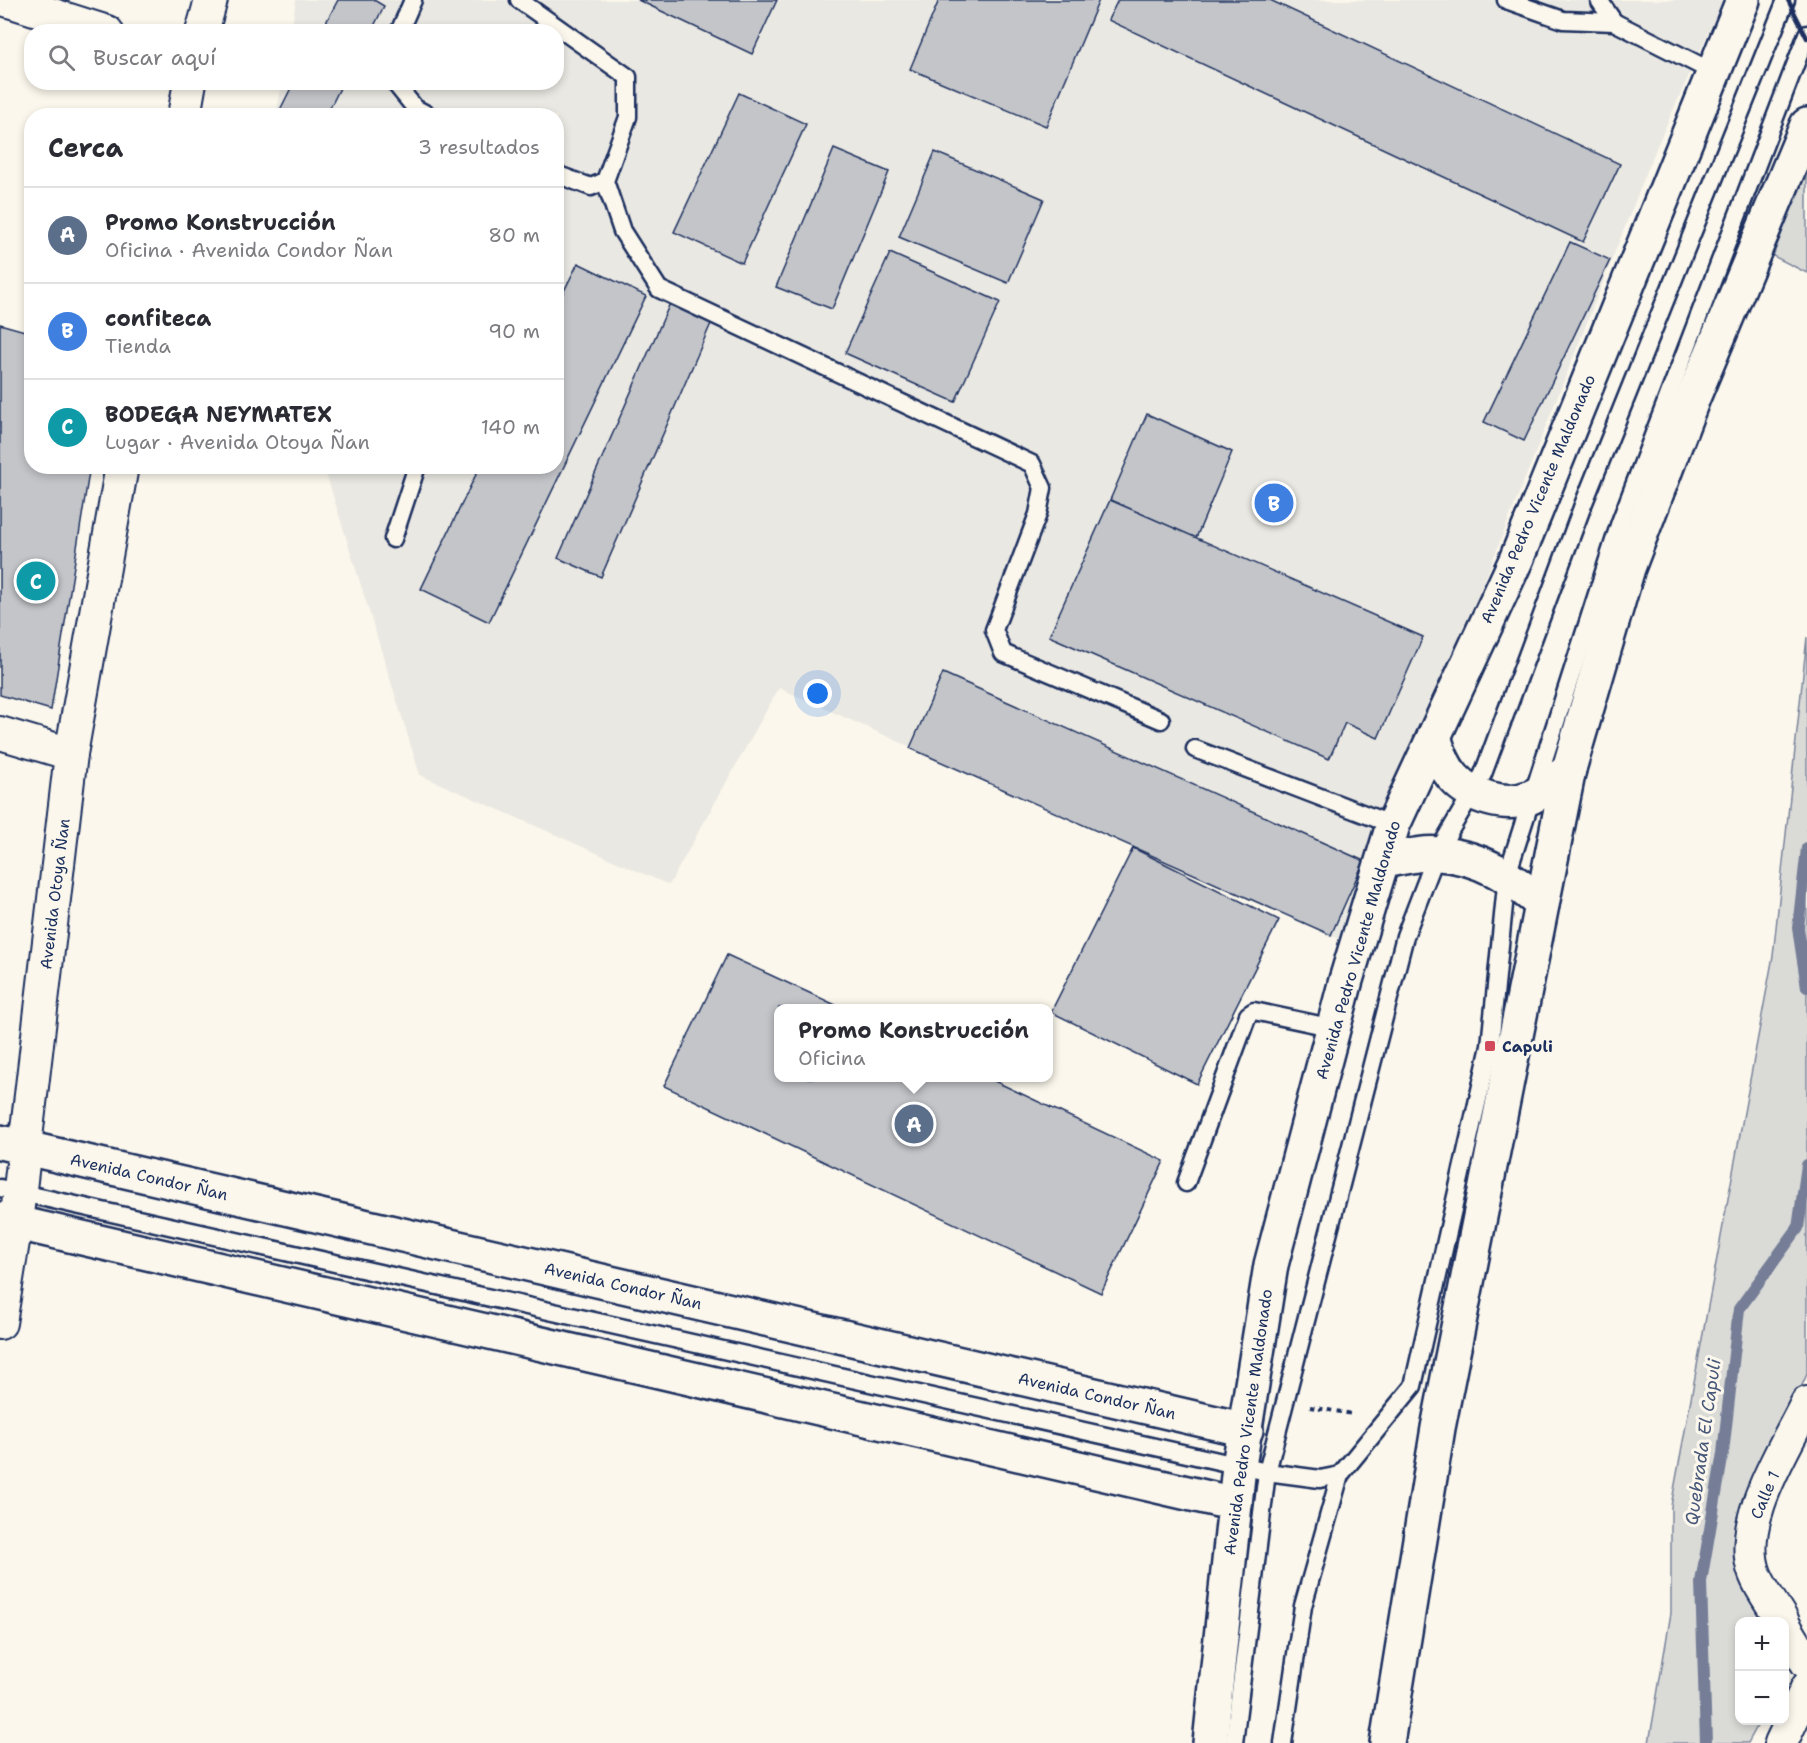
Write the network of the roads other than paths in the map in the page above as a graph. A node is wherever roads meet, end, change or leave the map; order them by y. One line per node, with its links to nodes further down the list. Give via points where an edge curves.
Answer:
1 (6, 0): 10 (street)
2 (211, 0): 11 (street)
3 (412, 0): 12 (lane)
4 (519, 0): 13 (lane)
5 (1506, 0): 9 (lane, via 1563,20)
6 (1599, 0): 9 (lane)
7 (1743, 0): 16 (main road, Avenida Pedro Vicente Maldonado)
8 (1786, 0): 33 (lane, via 1583,505)
9 (1614, 22): 16 (lane)
10 (82, 24)
11 (204, 24)
12 (402, 24)
13 (553, 24)
14 (564, 32): 23 (lane, via 628,77 628,117)
15 (1807, 34): 34 (lane, via 1620,522)
16 (1713, 72): 29 (main road, Avenida Pedro Vicente Maldonado, via 1516,560)
17 (189, 90): 19 (street)
18 (400, 90): 20 (lane)
19 (185, 108)
20 (415, 108)
21 (1807, 125): 32 (main road, via 1693,398 1629,568)
22 (564, 177): 23 (lane, via 591,187)
23 (605, 181): 27 (lane, via 622,231 659,289 1032,464 1043,488 1038,514 994,630 1003,653)
24 (121, 474): 31 (street, Avenida Otoya Ñan)
25 (414, 474): 26 (lane)
26 (393, 539)
27 (1161, 720)
28 (0, 733): 31 (street)
29 (1434, 736): 33 (main road, via 1441,760 1454,779); 35 (main road, Avenida Pedro Vicente Maldonado)
30 (1195, 749): 35 (lane)
31 (71, 754): 41 (street, Avenida Otoya Ñan)
32 (1569, 769): 34 (main road); 39 (main road)
33 (1474, 793): 34 (main road, via 1493,800); 36 (lane)
34 (1532, 797): 38 (lane)
35 (1393, 825): 37 (main road, Avenida Pedro Vicente Maldonado)
36 (1437, 853): 37 (main road); 38 (main road, via 1474,860); 47 (lane, via 1405,936 1286,1403)
37 (1383, 861): 40 (main road, Avenida Pedro Vicente Maldonado)
38 (1507, 875): 39 (main road); 48 (lane, via 1490,1046 1413,1386)
39 (1542, 904): 57 (main road, via 1432,1459)
40 (1334, 1028): 42 (lane, via 1254,1011 1248,1015); 46 (main road, Avenida Pedro Vicente Maldonado, via 1271,1265)
41 (12, 1145): 43 (street, Avenida Otoya Ñan); 46 (main road, Avenida Condor Ñan)
42 (1186, 1183)
43 (9, 1206): 44 (street, Avenida Otoya Ñan); 47 (lane); 49 (main road)
44 (0, 1323)
45 (1807, 1403): 50 (street, Calle 1, via 1759,1504 1749,1534 1754,1573)
46 (1246, 1430): 47 (main road, Avenida Pedro Vicente Maldonado)
47 (1253, 1469): 48 (lane, via 1320,1479); 49 (main road, Avenida Pedro Vicente Maldonado); 55 (lane)
48 (1340, 1475): 56 (lane, via 1303,1606)
49 (1235, 1504): 54 (main road, Avenida Pedro Vicente Maldonado)
50 (1780, 1617)
51 (1789, 1632): 52 (street, Calle 1)
52 (1807, 1663)
53 (1807, 1688): 58 (street)
54 (1210, 1743)
55 (1234, 1743)
56 (1283, 1743)
57 (1387, 1743)
58 (1781, 1743)

